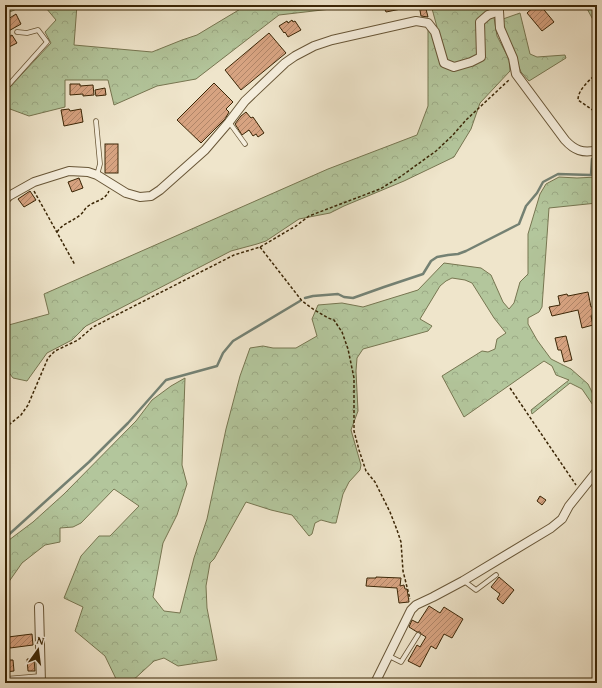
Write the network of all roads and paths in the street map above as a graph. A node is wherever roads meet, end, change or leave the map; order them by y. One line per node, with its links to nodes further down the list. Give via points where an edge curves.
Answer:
1 (498, 8): 4 (street, via 500,28); 8 (street, via 480,22 481,57 471,62 454,67 444,63 434,32 428,24 416,21 332,40 314,46 285,63 245,101)
2 (17, 32): 5 (lane, via 38,30 47,42)
3 (597, 73): 6 (path, via 578,95 578,100)
4 (516, 74): 10 (street, via 571,146 583,151); 16 (path, via 436,151 400,177 380,189 309,216)
5 (5, 89)
6 (597, 113)
7 (96, 121): 11 (lane, via 100,164)
8 (229, 122): 9 (lane); 13 (street, via 205,150 151,196 140,197 126,193)
9 (245, 144)
10 (597, 151)
11 (97, 175): 12 (street, via 69,171); 13 (street)
12 (30, 184): 14 (street); 15 (path)
13 (111, 184): 15 (path, via 104,198 86,207 82,214 61,226)
14 (6, 195)
15 (57, 232): 17 (path)
16 (260, 247): 19 (path, via 234,255 93,327 78,340 55,351 48,358 21,416); 25 (path, via 302,301 334,320 342,332 354,378 354,431 366,471 390,512 397,530 401,542 403,571)
17 (75, 265)
18 (510, 388): 21 (path)
19 (5, 428)
20 (597, 471): 21 (street)
21 (581, 492): 23 (street, via 562,519 551,528)
22 (496, 575): 23 (lane, via 476,590)
23 (463, 581): 25 (street)
24 (39, 607): 29 (street)
25 (413, 607): 27 (street)
26 (418, 636): 27 (lane, via 401,662)
27 (389, 656): 30 (street)
28 (5, 679): 29 (lane)
29 (41, 680)
30 (375, 683)

